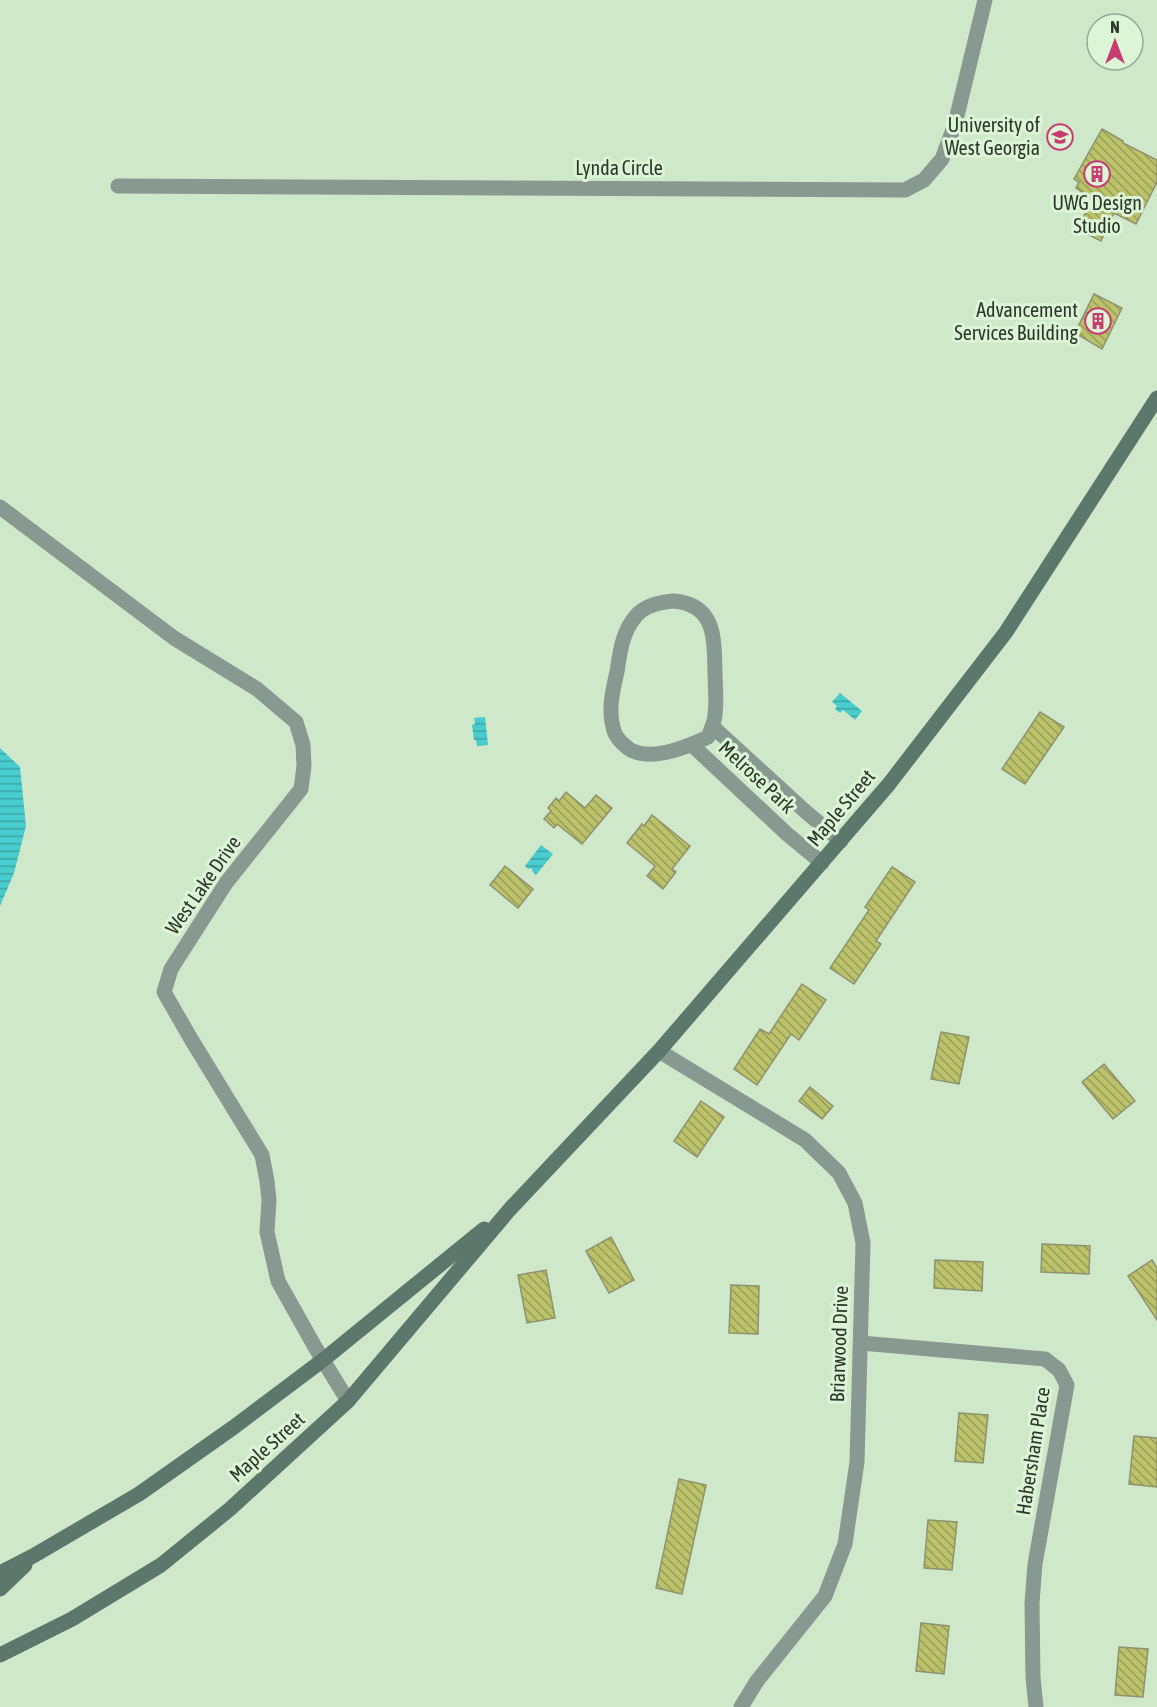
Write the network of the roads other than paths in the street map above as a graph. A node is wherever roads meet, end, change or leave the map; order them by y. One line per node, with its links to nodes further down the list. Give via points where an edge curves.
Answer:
1 (985, 0): 2 (street, Lynda Circle, via 955,124 942,159 924,180 905,190)
2 (118, 186)
3 (1157, 398): 7 (main road, Maple Street, via 1006,632)
4 (0, 507): 12 (street, West Lake Drive, via 174,638 257,689 296,722 304,756 301,789 225,883 171,969 164,992 262,1155 269,1200 267,1232 278,1281)
5 (712, 726): 6 (street, via 708,737); 6 (street, via 715,672 711,625 704,614 685,602 648,607 637,614 623,638 611,713 613,727 617,737 632,751 654,753); 7 (street, Melrose Park)
6 (692, 745): 8 (street, Melrose Park)
7 (842, 841): 8 (main road, Maple Street)
8 (822, 863): 9 (main road, Maple Street)
9 (659, 1051): 10 (main road, Maple Street); 11 (street, Briarwood Drive, via 805,1140 839,1173 855,1203 863,1243)
10 (510, 1209): 12 (main road, Maple Street); 13 (main road, Maple Street)
11 (861, 1343): 18 (street, Briarwood Drive, via 857,1462 845,1544 825,1596); 19 (street, Habersham Place, via 1045,1359 1059,1370 1067,1385 1035,1564 1032,1603)
12 (322, 1360): 13 (street, West Lake Drive); 14 (main road, Maple Street, via 140,1494)
13 (348, 1401): 17 (main road, Maple Street, via 230,1509 161,1565 72,1619)
14 (33, 1556): 15 (main road, Maple Street); 16 (main road)
15 (0, 1573)
16 (0, 1589)
17 (0, 1655)
18 (741, 1707)
19 (1036, 1707)

